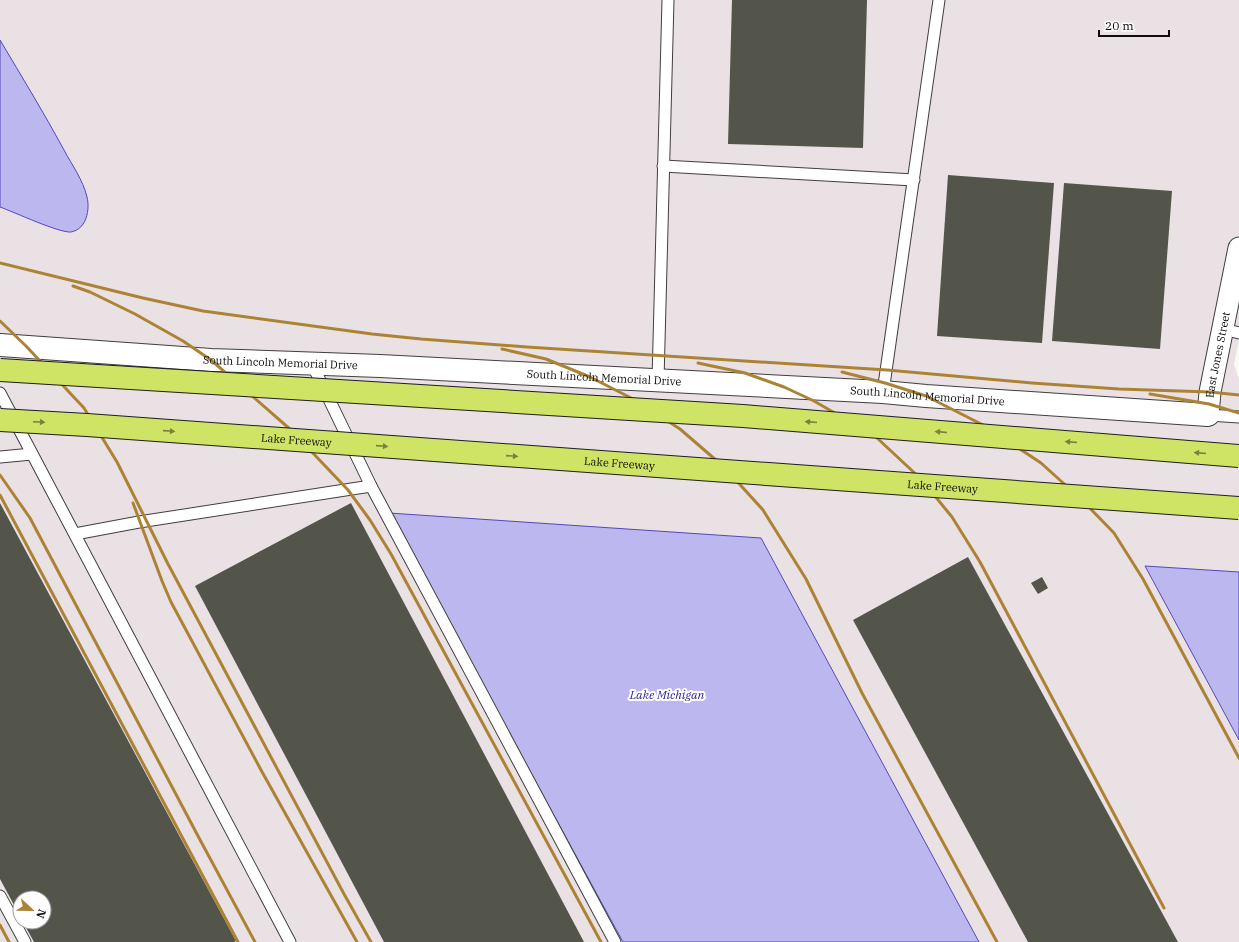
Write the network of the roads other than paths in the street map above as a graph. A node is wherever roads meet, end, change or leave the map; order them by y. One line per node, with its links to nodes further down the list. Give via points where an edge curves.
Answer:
1 (668, 0): 3 (lane)
2 (939, 0): 4 (lane)
3 (663, 166): 4 (lane); 10 (lane)
4 (914, 180): 11 (lane)
5 (1239, 248): 6 (street, East Jones Street)
6 (1231, 331): 13 (street, East Jones Street, via 1210,392)
7 (0, 345): 8 (street, South Lincoln Memorial Drive, via 211,360)
8 (312, 364): 10 (street, South Lincoln Memorial Drive); 19 (lane)
9 (0, 370): 17 (highway, one-way to 9, bridge, via 743,416)
10 (658, 380): 11 (street, South Lincoln Memorial Drive)
11 (883, 392): 13 (street, South Lincoln Memorial Drive)
12 (0, 393): 16 (lane)
13 (1208, 415): 14 (lane)
14 (1239, 418)
15 (0, 420): 20 (highway, Lake Freeway, one-way to 20, bridge)
16 (32, 454): 18 (lane); 21 (lane)
17 (1239, 456)
18 (0, 457)
19 (371, 486): 21 (lane); 25 (lane)
20 (1239, 508)
21 (75, 534): 24 (lane)
22 (0, 896): 23 (lane)
23 (25, 942)
24 (290, 942)
25 (615, 942)

